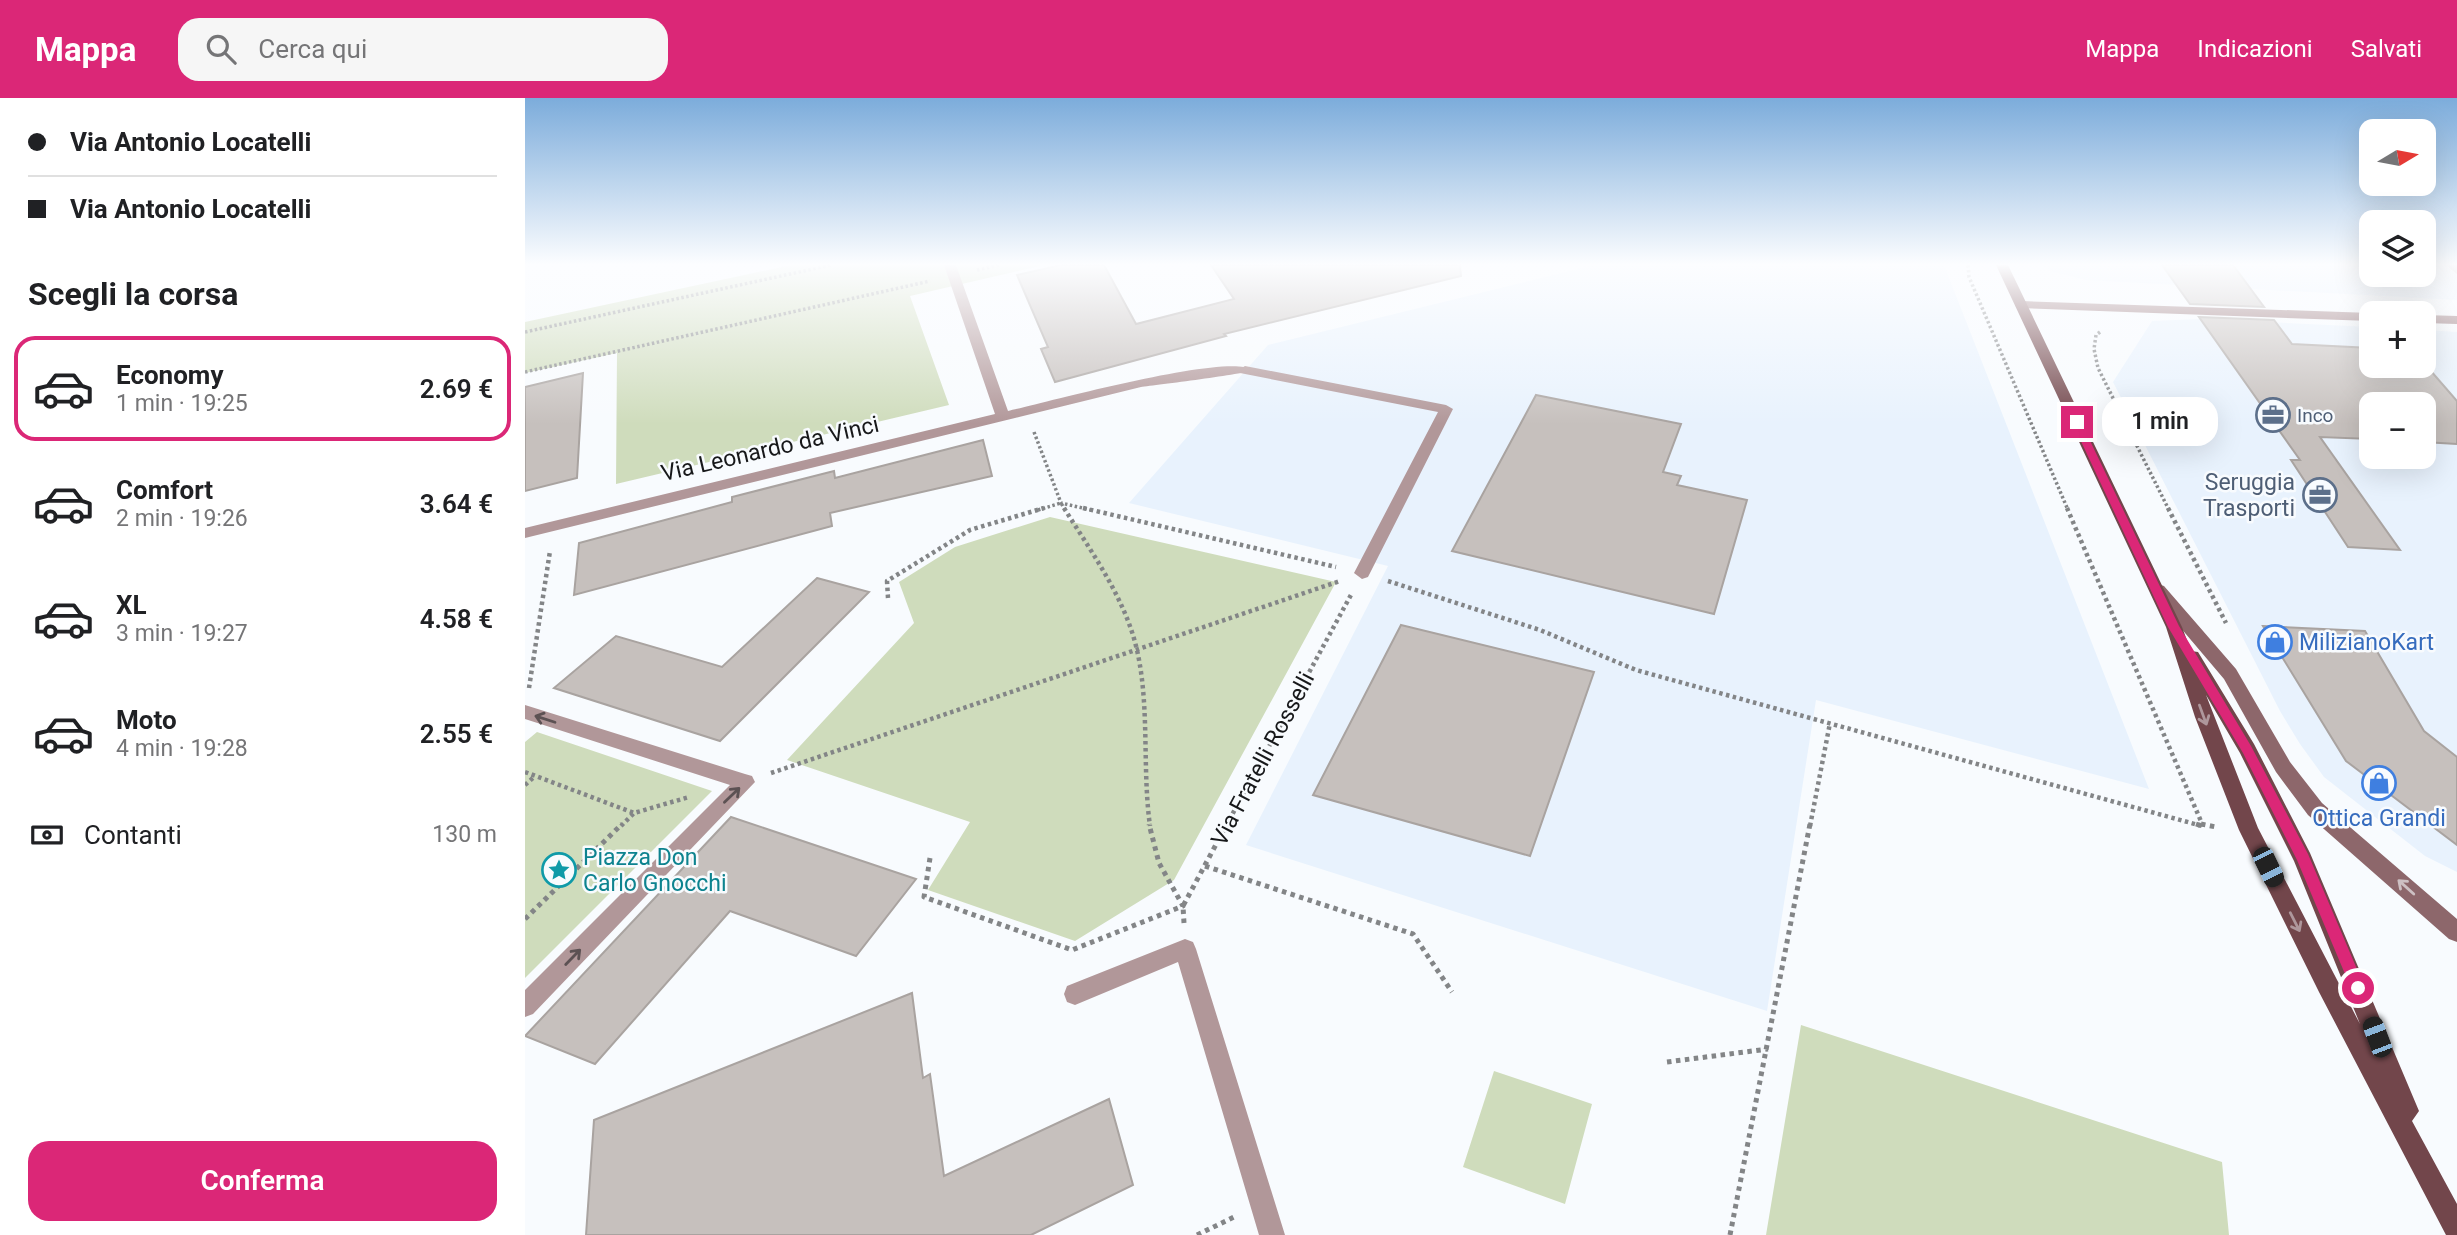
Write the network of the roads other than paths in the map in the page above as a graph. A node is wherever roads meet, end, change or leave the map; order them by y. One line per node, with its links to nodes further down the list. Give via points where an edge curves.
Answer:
1 (969, 318): 5 (street)
2 (2027, 318): 8 (main road)
3 (2436, 319): 4 (street)
4 (2457, 320)
5 (1003, 417): 6 (street, Via Leonardo da Vinci); 7 (street, Via Leonardo da Vinci, via 1173,376 1245,370 1446,410)
6 (525, 533)
7 (1362, 573)
8 (2156, 587): 9 (main road); 11 (street, one-way to 8, via 2315,809 2283,767 2230,674)
9 (2173, 627): 14 (main road, one-way to 14, via 2249,830); 14 (main road, via 2247,749 2303,859)
10 (526, 706): 13 (street, one-way to 10, via 745,782)
11 (2457, 932)
12 (1075, 994): 16 (street, via 1185,949)
13 (525, 1006)
14 (2435, 1185): 15 (main road)
15 (2457, 1230)
16 (1272, 1235)

